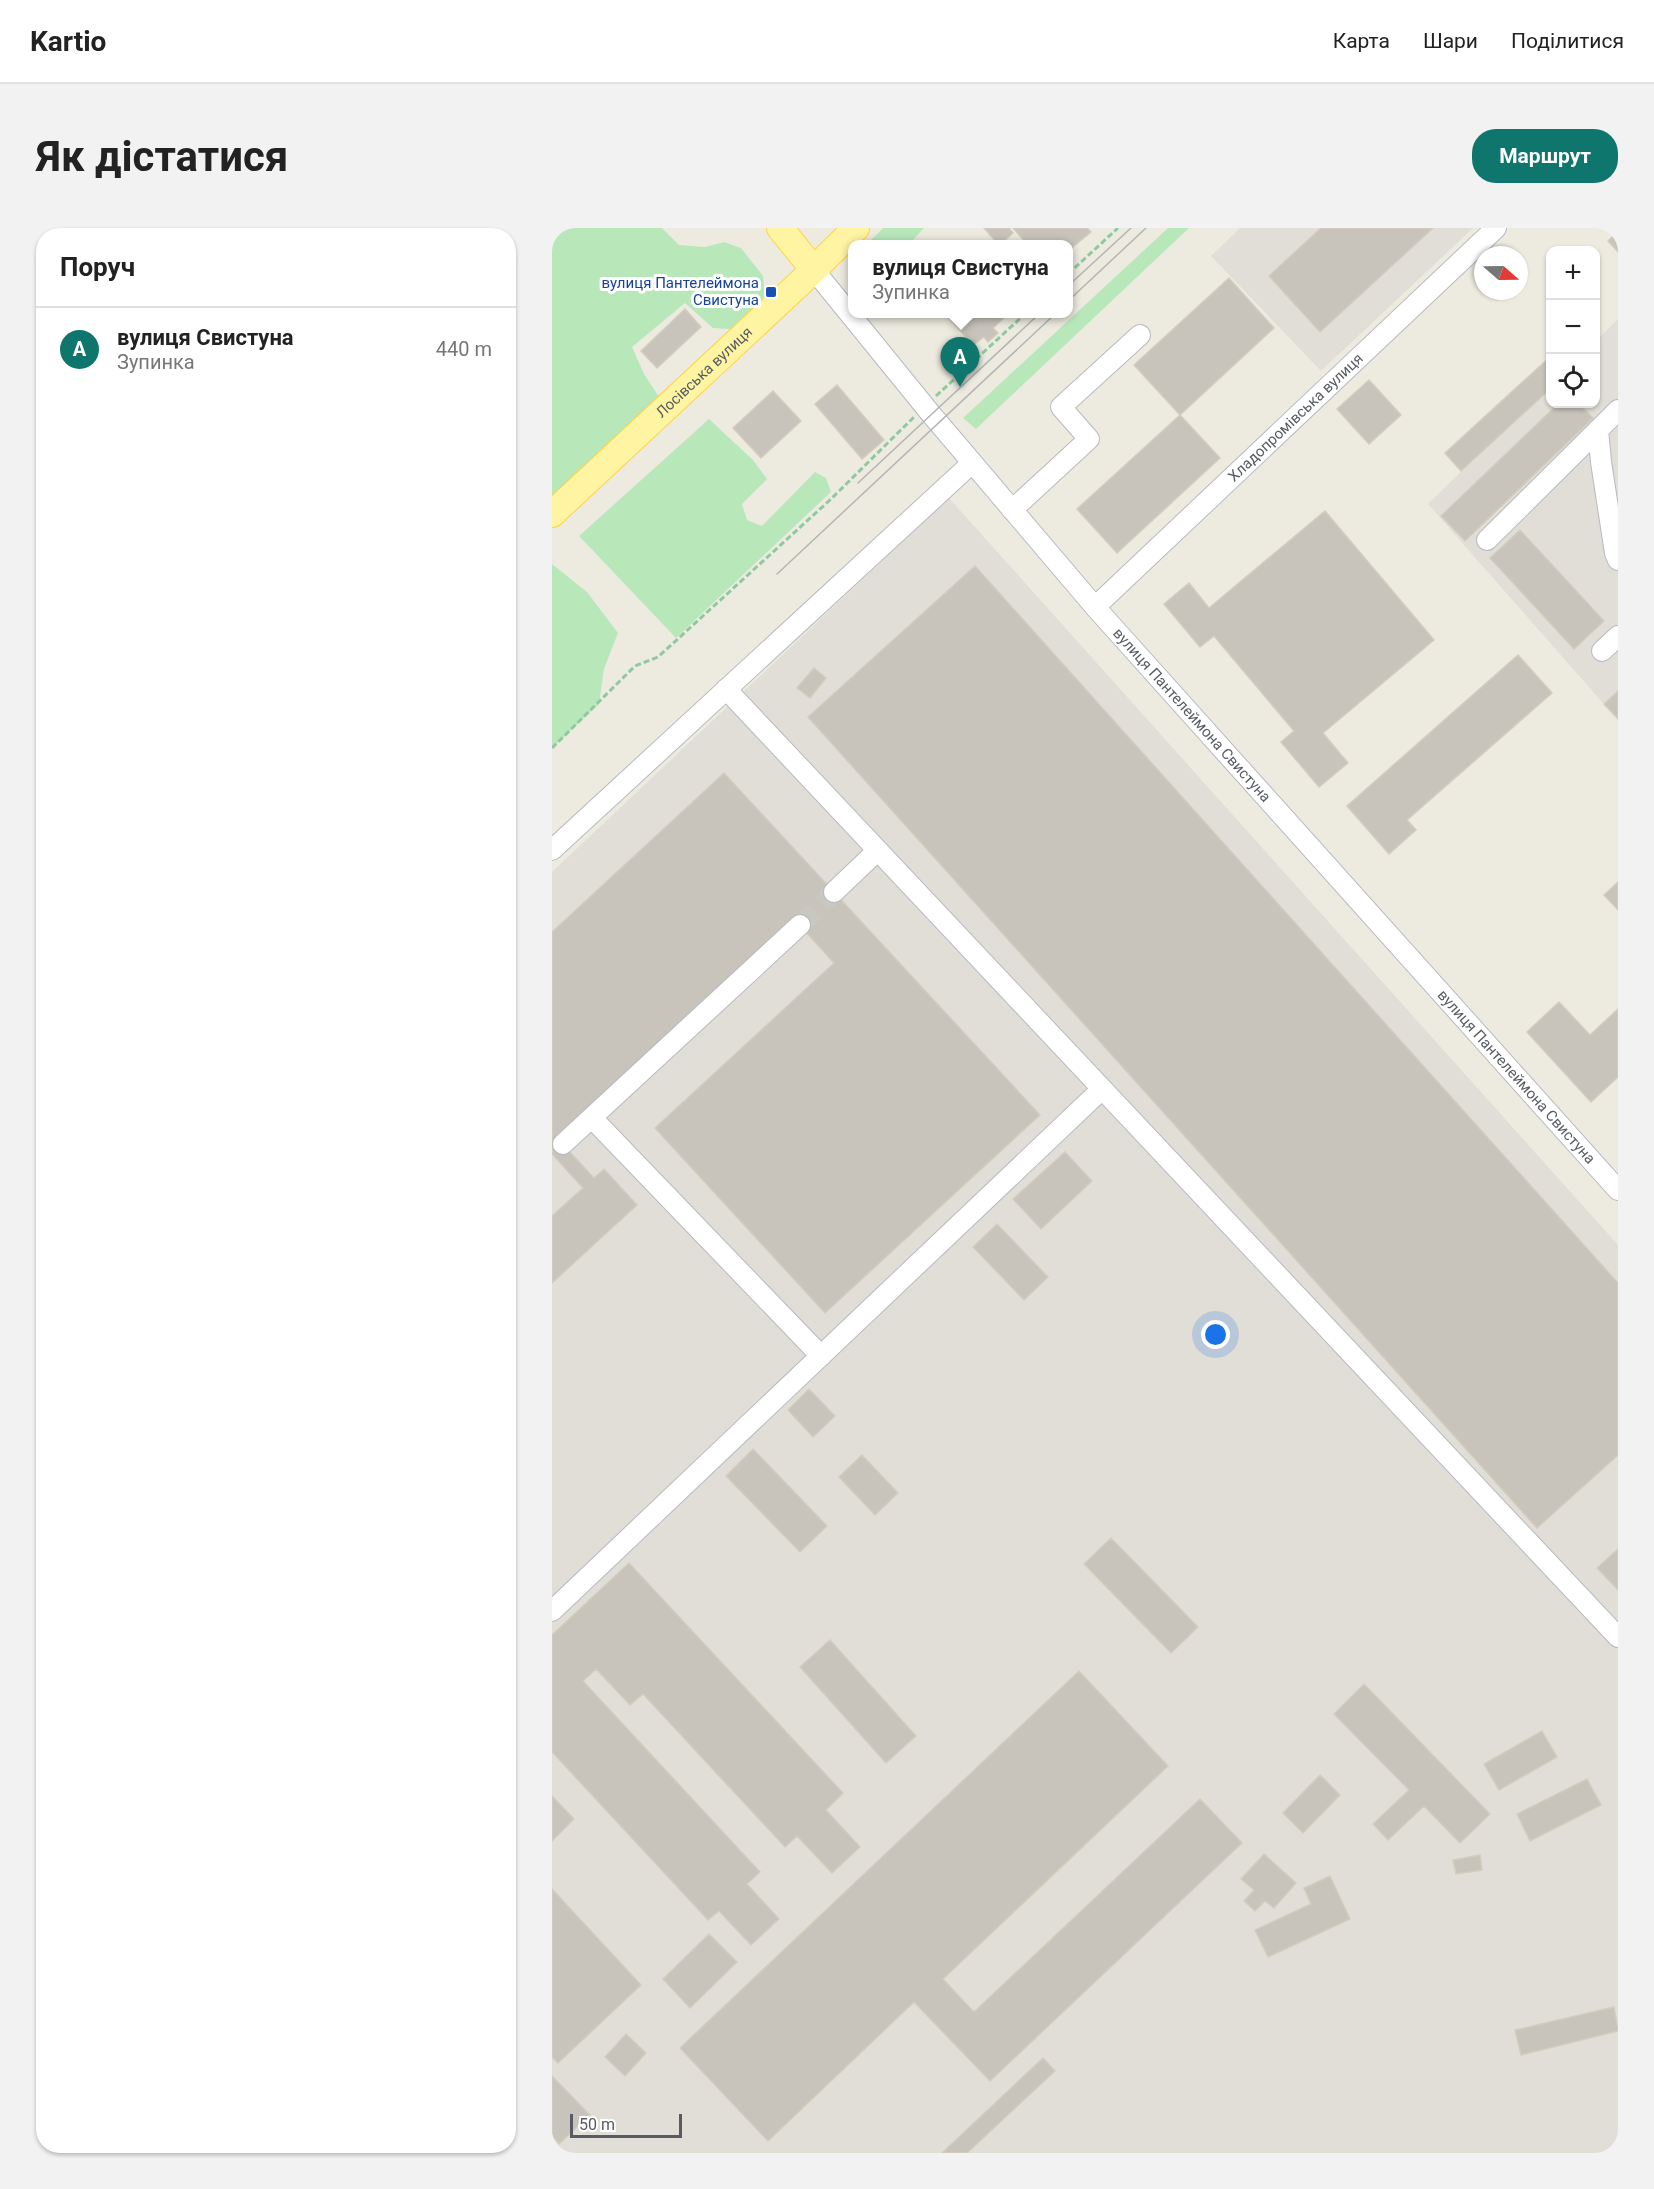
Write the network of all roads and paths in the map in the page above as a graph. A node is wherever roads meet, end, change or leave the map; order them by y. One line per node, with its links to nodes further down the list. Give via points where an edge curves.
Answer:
1 (780, 228): 6 (main road, вулиця Пантелеймона Свистуна)
2 (856, 228): 6 (main road, Лосівська вулиця)
3 (1118, 228): 5 (path)
4 (1496, 228): 19 (street, Хладопромівська вулиця)
5 (1073, 269)
6 (814, 270): 7 (street, вулиця Пантелеймона Свистуна); 16 (main road, Лосівська вулиця)
7 (848, 312)
8 (853, 318): 11 (street, вулиця Пантелеймона Свистуна)
9 (1021, 318): 11 (path)
10 (1140, 335): 15 (street, via 1061,407 1089,439)
11 (924, 406): 14 (street, вулиця Пантелеймона Свистуна); 23 (path, via 831,499 658,657 635,666)
12 (1618, 410): 13 (street)
13 (1598, 430): 17 (street); 18 (street)
14 (972, 463): 15 (street, вулиця Пантелеймона Свистуна); 22 (street)
15 (1012, 510): 19 (street, вулиця Пантелеймона Свистуна)
16 (552, 514)
17 (1487, 540)
18 (1618, 560)
19 (1095, 607): 31 (street, вулиця Пантелеймона Свистуна)
20 (1618, 636): 21 (street)
21 (1602, 651)
22 (726, 689): 24 (street); 28 (street)
23 (552, 748)
24 (552, 850)
25 (876, 852): 26 (street)
26 (834, 892)
27 (800, 925): 29 (street)
28 (1102, 1089): 32 (street); 34 (street)
29 (592, 1118): 30 (street); 32 (street)
30 (556, 1151)
31 (1618, 1190)
32 (821, 1356): 33 (street)
33 (552, 1611)
34 (1618, 1637)

